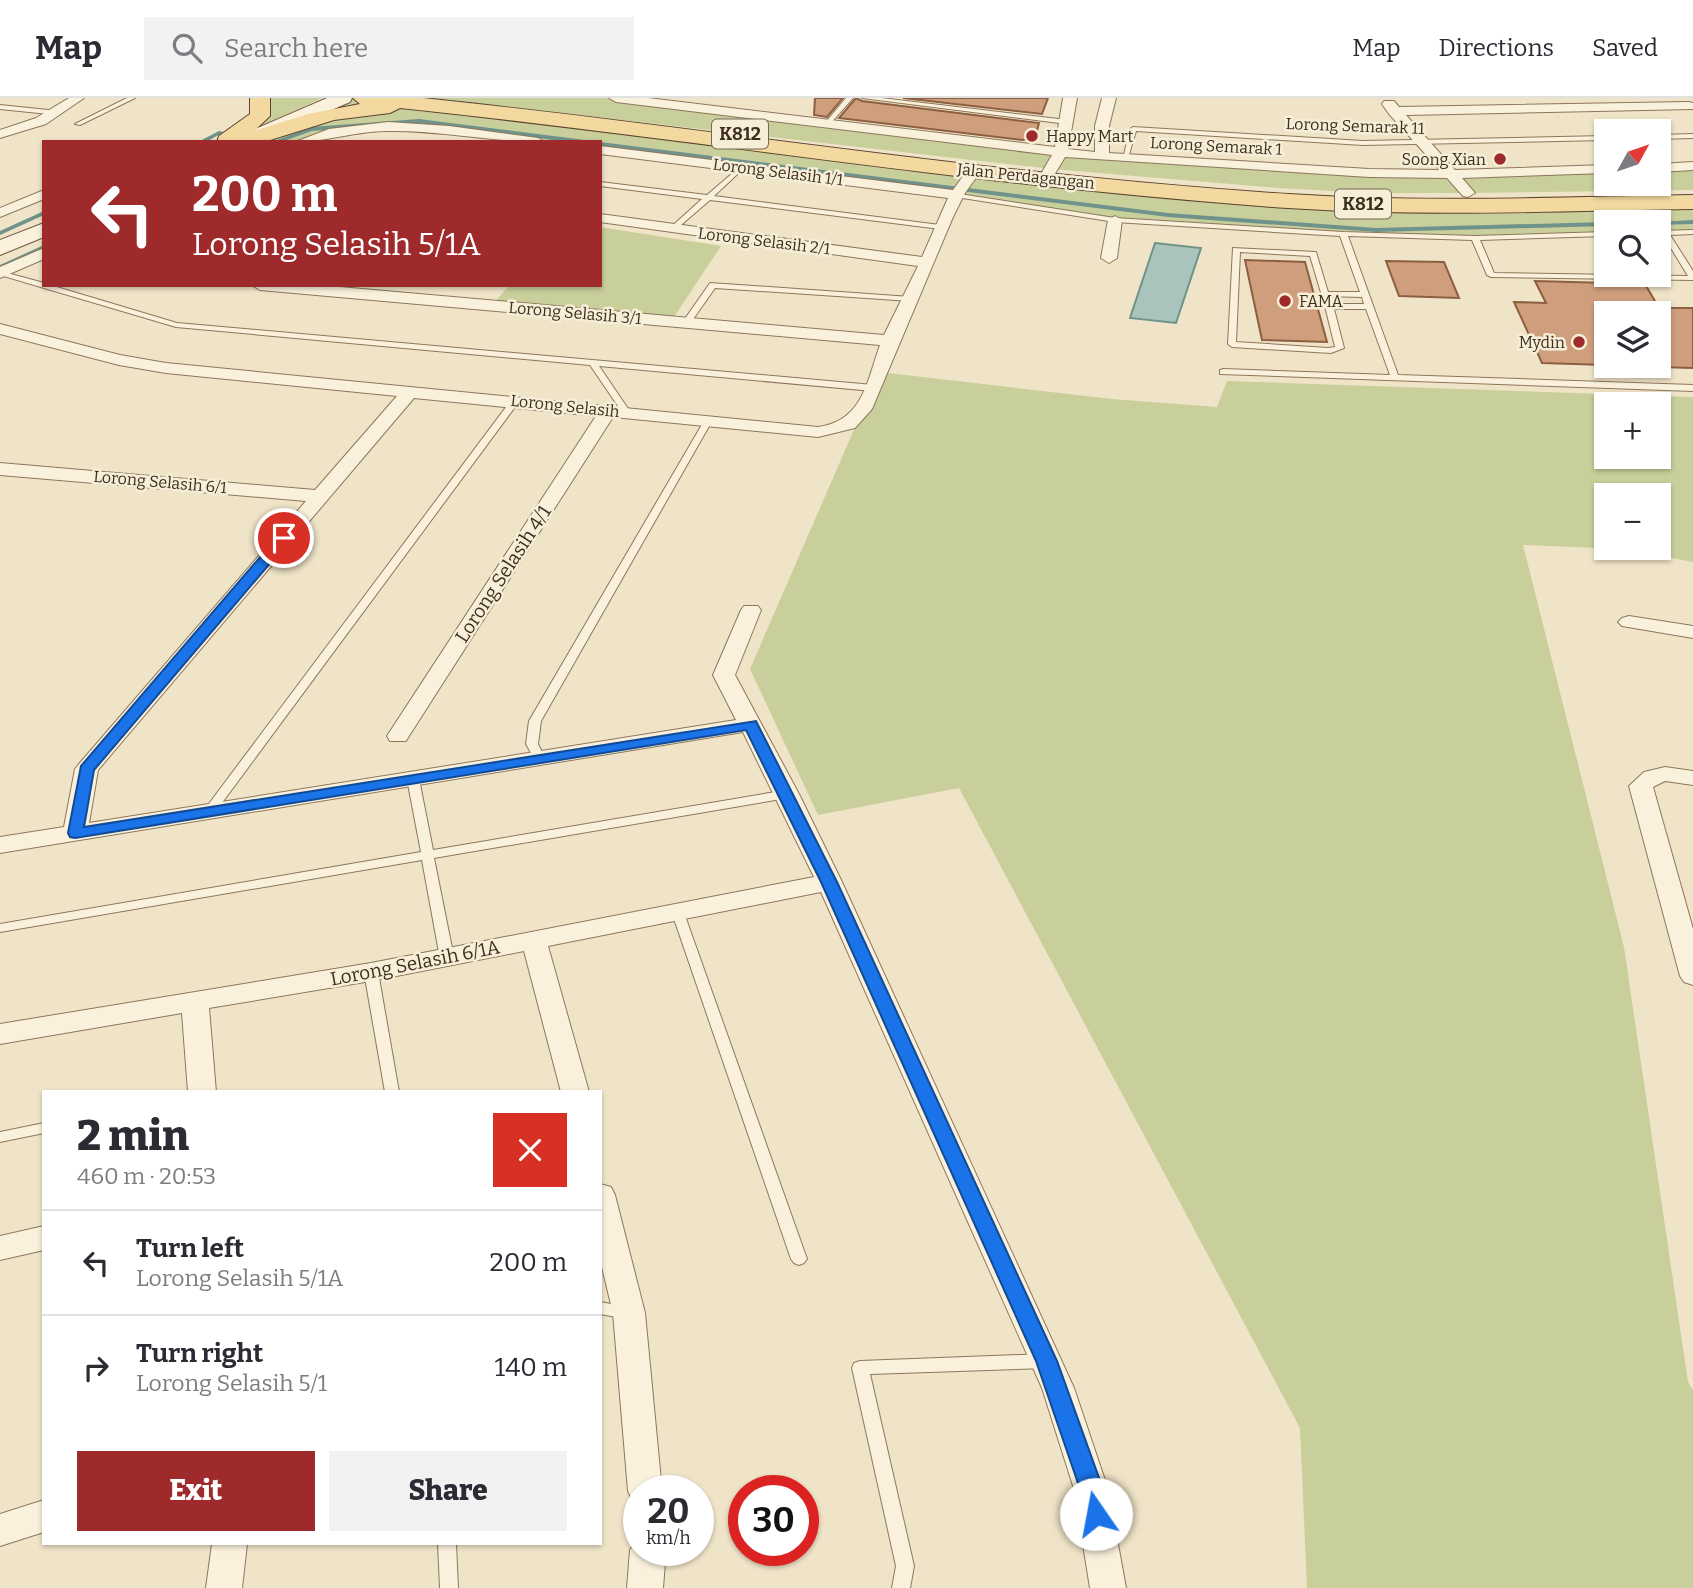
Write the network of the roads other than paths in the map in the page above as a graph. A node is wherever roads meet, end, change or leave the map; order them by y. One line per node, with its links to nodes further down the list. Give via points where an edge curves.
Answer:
1 (77, 98): 18 (street)
2 (132, 98): 20 (lane)
3 (260, 98): 26 (main road, via 260,116)
4 (322, 98): 27 (main road)
5 (344, 98): 28 (main road)
6 (363, 98): 14 (main road, Jalan Perdagangan / K812)
7 (428, 98): 14 (main road, Jalan Perdagangan / K812)
8 (616, 98): 21 (street, Lorong Semarak 1)
9 (850, 98): 21 (lane)
10 (865, 98): 19 (lane)
11 (1070, 98): 19 (street)
12 (1109, 98): 34 (street, via 1102,126)
13 (1384, 98): 17 (street)
14 (456, 103): 29 (main road, via 341,111); 36 (main road, Jalan Perdagangan / K812); 42 (main road, Jalan Perdagangan / K812)
15 (1688, 105): 17 (street)
16 (0, 107): 18 (lane)
17 (1394, 111): 32 (street)
18 (58, 113): 22 (street)
19 (1067, 122): 36 (street)
20 (78, 124)
21 (827, 124): 36 (street, Lorong Semarak 1)
22 (0, 134)
23 (1693, 136): 24 (lane)
24 (1671, 137)
25 (1594, 138): 32 (lane, Lorong Semarak 11)
26 (229, 140)
27 (230, 140)
28 (248, 140)
29 (248, 140)
30 (306, 140): 31 (street, via 371,128 423,128)
31 (522, 140)
32 (1422, 142): 35 (lane, Lorong Semarak 11, via 1363,143 1133,129); 41 (street)
33 (602, 149): 38 (street, Lorong Selasih 1/1)
34 (1102, 157): 35 (street, Lorong Semarak 1); 36 (street, Lorong Semarak 1)
35 (1125, 158): 41 (street, Lorong Semarak 1)
36 (1053, 166): 42 (main road, Jalan Perdagangan / K812); 44 (main road, Jalan Perdagangan / K812, via 1278,188); 48 (main road, Jalan Perdagangan / K812, via 1266,199 1378,205)
37 (1693, 166): 39 (street)
38 (742, 167): 46 (street, Lorong Selasih 1/1); 47 (lane)
39 (1671, 167)
40 (1594, 169): 41 (street, Lorong Semarak 1)
41 (1451, 174): 44 (street)
42 (970, 175): 46 (street, Lorong Selasih)
43 (602, 184): 47 (lane)
44 (1468, 193): 48 (main road, Jalan Perdagangan / K812)
45 (42, 195): 49 (street)
46 (956, 195): 51 (lane); 52 (street, Lorong Selasih)
47 (708, 198): 52 (lane); 53 (lane)
48 (1690, 200)
49 (0, 213)
50 (602, 218): 53 (street, Lorong Selasih 2/1)
51 (1115, 220): 56 (lane); 62 (street)
52 (940, 227): 63 (street, Lorong Selasih)
53 (674, 229): 63 (street, Lorong Selasih 2/1)
54 (1693, 232): 55 (lane)
55 (1671, 233)
56 (1343, 234): 59 (lane); 70 (lane)
57 (1594, 234): 59 (lane)
58 (42, 237): 61 (main road); 64 (street)
59 (1475, 238): 65 (lane, via 1491,275)
60 (1671, 246): 65 (lane)
61 (0, 248)
62 (1109, 258)
63 (928, 262): 71 (street, Lorong Selasih)
64 (0, 273): 66 (lane)
65 (1693, 277)
66 (42, 285)
67 (47, 287): 77 (lane, via 176,325)
68 (282, 287): 74 (street, Lorong Selasih 3/1)
69 (1325, 294): 70 (lane); 72 (lane); 72 (lane, via 1313,254 1236,250 1232,344 1340,348)
70 (1366, 295): 73 (lane)
71 (911, 299): 74 (lane, via 713,285); 76 (street, Lorong Selasih)
72 (1329, 306): 73 (lane)
73 (1370, 307): 79 (lane)
74 (687, 323): 76 (street, Lorong Selasih 3/1)
75 (0, 329): 82 (street, Lorong Selasih, via 166,368)
76 (890, 341): 80 (street, Lorong Selasih)
77 (593, 363): 80 (lane); 84 (lane)
78 (1223, 372): 79 (lane)
79 (1395, 378): 81 (lane)
80 (873, 388): 85 (street, Lorong Selasih, via 859,415 841,429 818,432)
81 (1693, 388)
82 (411, 390): 83 (street, Lorong Selasih); 87 (street)
83 (515, 401): 84 (street, Lorong Selasih); 97 (lane)
84 (618, 412): 85 (street, Lorong Selasih); 92 (street, Lorong Selasih 4/1)
85 (708, 421): 93 (lane, via 536,721 532,744)
86 (0, 468): 87 (street, Lorong Selasih 6/1)
87 (320, 496): 98 (street, via 87,769)
88 (751, 610): 91 (street, via 724,675)
89 (1629, 622): 90 (street)
90 (1693, 632)
91 (751, 724): 93 (street); 96 (street)
92 (398, 736)
93 (539, 758): 95 (street)
94 (1693, 778): 107 (street, via 1670,773 1647,778 1641,786)
95 (413, 779): 97 (street); 100 (lane)
96 (787, 794): 100 (lane); 101 (street)
97 (209, 812): 98 (street)
98 (75, 833): 99 (street)
99 (0, 845)
100 (428, 855): 103 (lane); 105 (lane)
101 (829, 882): 102 (street, Lorong Selasih 6/1A); 120 (street)
102 (678, 913): 104 (street, Lorong Selasih 6/1A); 118 (lane)
103 (0, 928)
104 (534, 941): 105 (street, Lorong Selasih 6/1A); 112 (street)
105 (447, 958): 106 (street, Lorong Selasih 6/1A)
106 (371, 972): 108 (street, Lorong Selasih 6/1A); 111 (lane)
107 (1693, 976)
108 (195, 1003): 109 (street, Lorong Selasih 6/1A); 110 (street)
109 (0, 1034)
110 (202, 1090)
111 (392, 1090)
112 (574, 1090)
113 (42, 1128): 114 (lane)
114 (0, 1137)
115 (602, 1210): 119 (street)
116 (42, 1238): 117 (street)
117 (0, 1248)
118 (799, 1259)
119 (615, 1310): 121 (street)
120 (1046, 1361): 130 (lane, via 859,1368 905,1566); 131 (street, via 1091,1489)
121 (642, 1475)
122 (42, 1517): 123 (street)
123 (0, 1530)
124 (230, 1545): 127 (street)
125 (447, 1545): 128 (lane)
126 (647, 1566): 129 (street)
127 (225, 1588)
128 (449, 1588)
129 (645, 1588)
130 (901, 1588)
131 (1108, 1588)

